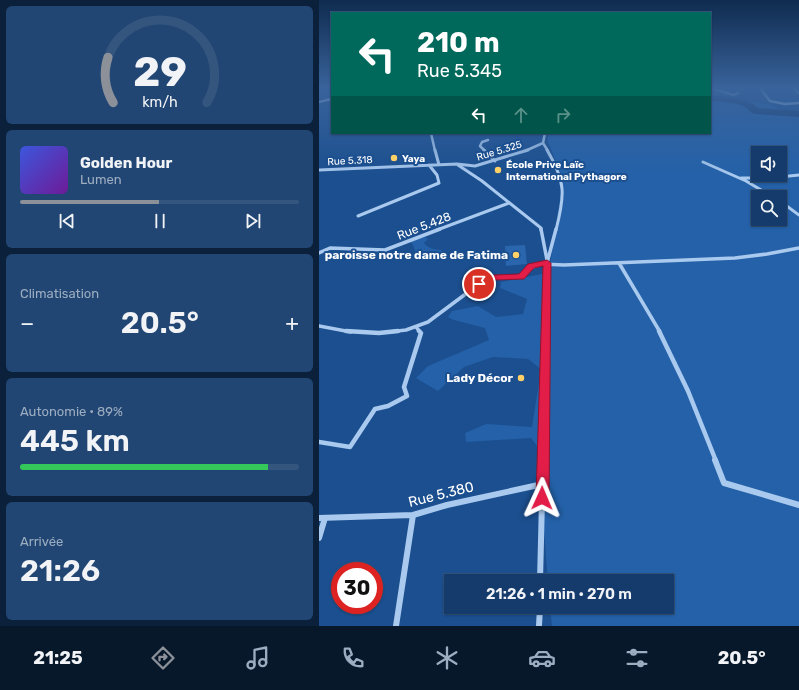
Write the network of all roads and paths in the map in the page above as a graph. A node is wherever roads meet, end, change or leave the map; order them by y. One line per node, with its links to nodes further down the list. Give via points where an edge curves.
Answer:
1 (431, 134): 9 (street)
2 (545, 134): 4 (street)
3 (488, 140): 5 (street, via 480,146)
4 (543, 143): 5 (street, Rue 5.325); 20 (street, via 562,181 563,195 563,204)
5 (495, 161): 7 (street, Rue 5.325, via 475,166)
6 (703, 162): 12 (street)
7 (457, 164): 9 (street, Rue 5.318); 14 (street)
8 (429, 165): 9 (street, Rue 5.318); 10 (street, Rue 5.318); 17 (street, via 437,175 439,183)
9 (439, 165)
10 (319, 170)
11 (799, 175): 12 (street)
12 (739, 178): 13 (street)
13 (760, 190)
14 (509, 203): 19 (street, Rue 5.428, via 385,250 330,248); 20 (street, via 541,228)
15 (787, 206): 16 (street)
16 (799, 215)
17 (357, 216)
18 (799, 248): 21 (street, via 755,257)
19 (319, 253)
20 (547, 263): 21 (street); 23 (street, via 531,266 521,277 494,278 479,284 428,322); 25 (street)
21 (619, 264): 26 (street, via 654,320 688,391 724,483)
22 (319, 326): 23 (street, via 352,332 379,333)
23 (416, 327): 24 (street, via 421,332 404,387 407,396 388,406 375,409 350,447)
24 (319, 442)
25 (543, 484): 27 (street, Rue 5.380); 30 (street)
26 (799, 505)
27 (413, 515): 28 (street, Rue 5.380); 32 (street)
28 (322, 518): 29 (street)
29 (319, 538)
30 (540, 574)
31 (540, 614): 33 (street)
32 (396, 626)
33 (539, 626)

